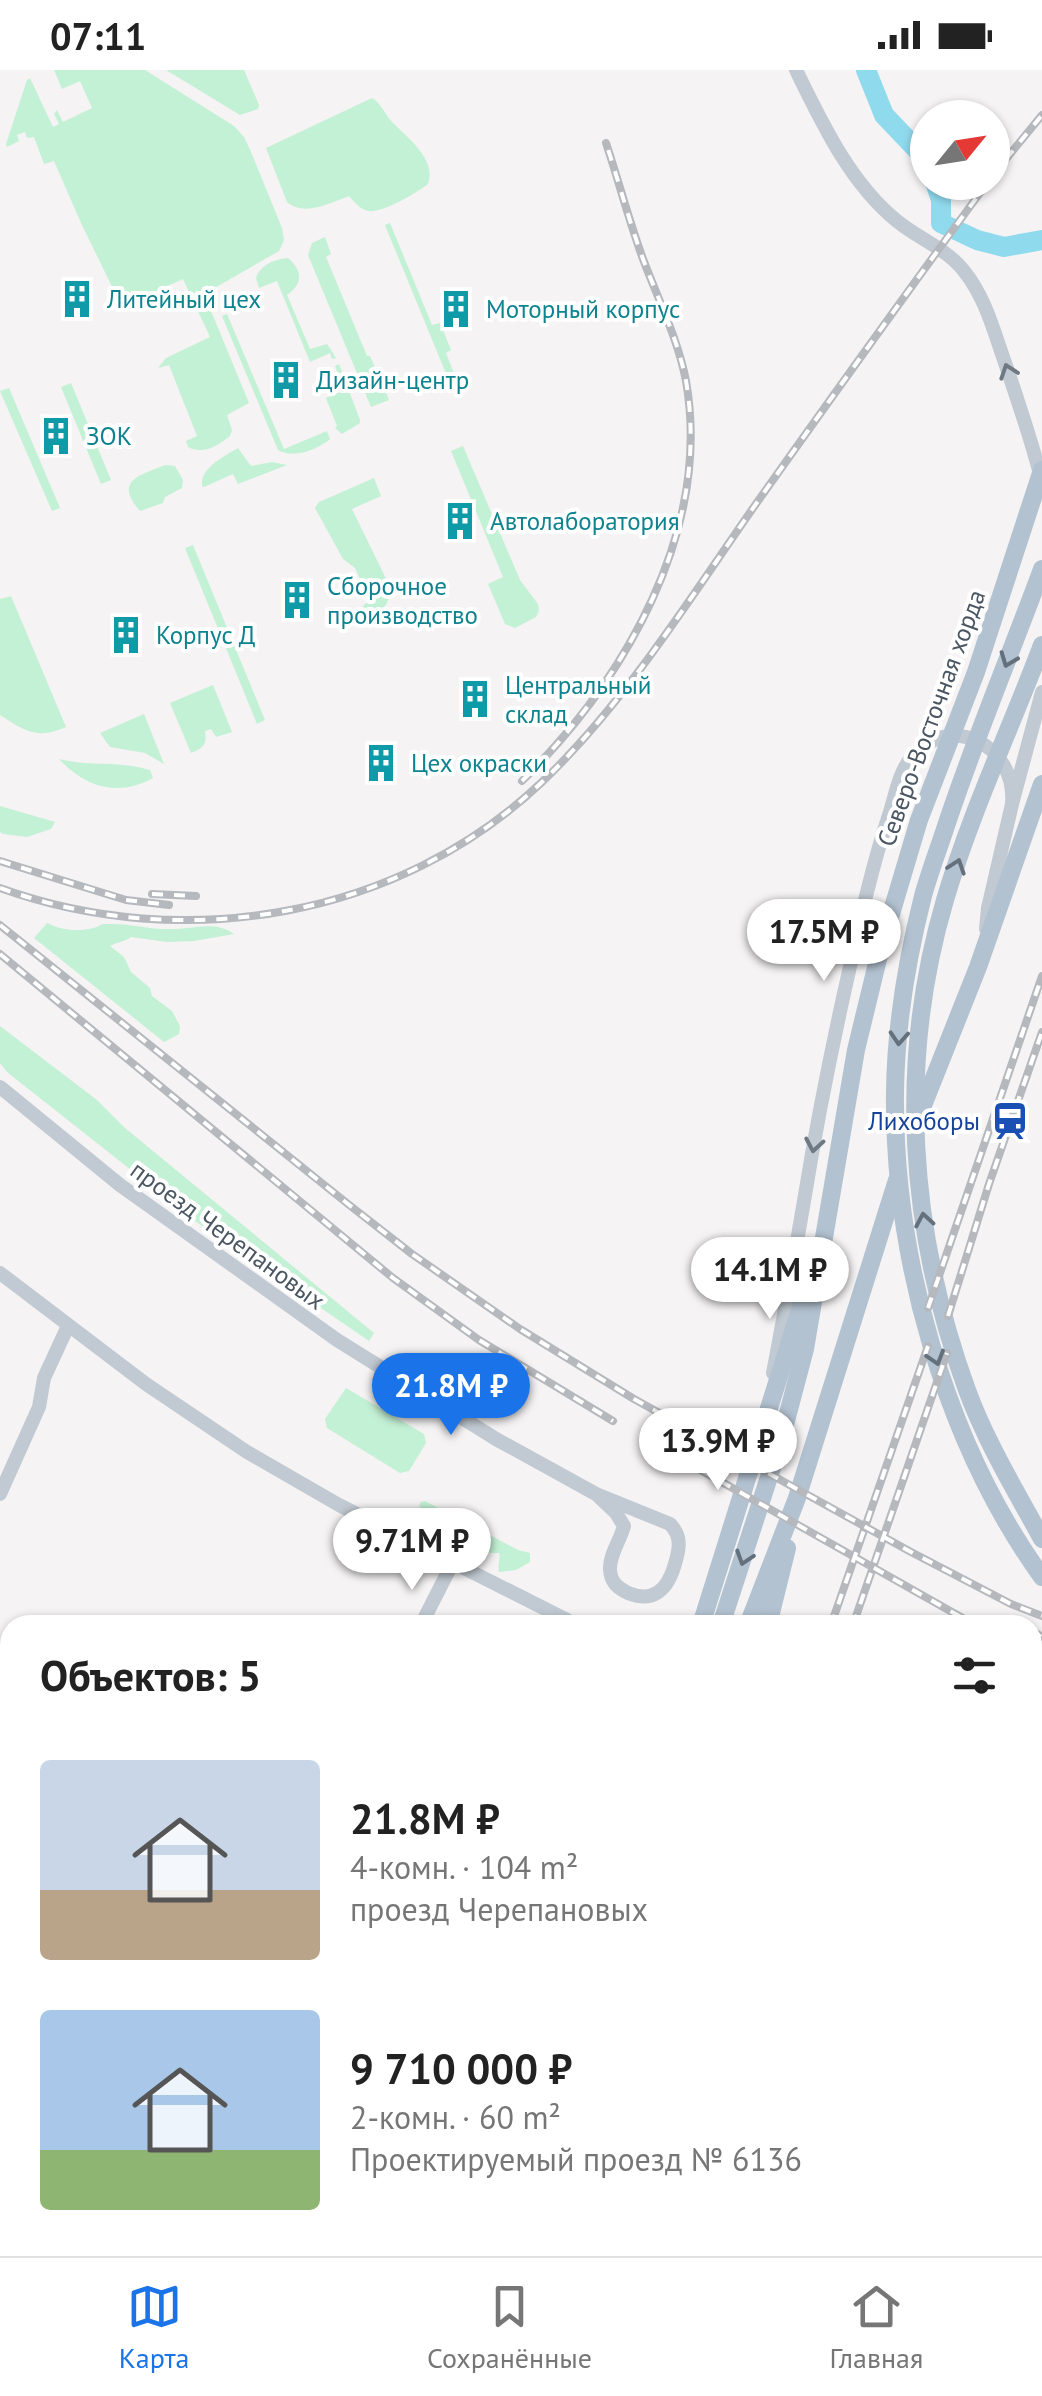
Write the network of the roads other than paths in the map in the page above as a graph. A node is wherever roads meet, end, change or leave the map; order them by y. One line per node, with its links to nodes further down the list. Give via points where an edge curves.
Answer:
1 (796, 70): 3 (street, one-way to 1, via 978,290 961,266 877,202 821,121)
2 (1042, 470): 11 (main road, Северо-Восточная хорда, via 880,951)
3 (1042, 482)
4 (1042, 569): 21 (main road, Северо-Восточная хорда, one-way to 21, via 923,896 902,1001 895,1091 900,1186 918,1298 948,1398 985,1480)
5 (1042, 645): 19 (main road, one-way to 5, via 968,1392 937,1294 917,1181 914,1086 922,998 944,901)
6 (1042, 692): 8 (street)
7 (1042, 784): 9 (main road)
8 (1012, 804): 9 (street); 14 (street, one-way to 14, via 1006,765 976,740 936,739 906,764 874,859 836,1027)
9 (986, 946): 17 (main road, via 924,1100)
10 (0, 1087): 16 (street, проезд Черепановых, via 120,1185 337,1340)
11 (828, 1222): 14 (main road); 25 (main road, Северо-Восточная хорда, one-way to 25, via 800,1367)
12 (0, 1273): 13 (street)
13 (68, 1326): 15 (street); 20 (street, via 256,1458)
14 (760, 1438): 24 (main road)
15 (0, 1494)
16 (596, 1494): 16 (street, проезд Черепановых, via 624,1526 611,1578 637,1596 662,1590 680,1550 677,1531)
17 (797, 1498): 26 (main road); 27 (main road)
18 (1012, 1526): 19 (street)
19 (1042, 1538)
20 (453, 1562): 22 (street); 23 (street)
21 (1042, 1577)
22 (426, 1615)
23 (558, 1615)
24 (704, 1615)
25 (724, 1615)
26 (752, 1615)
27 (770, 1615)

